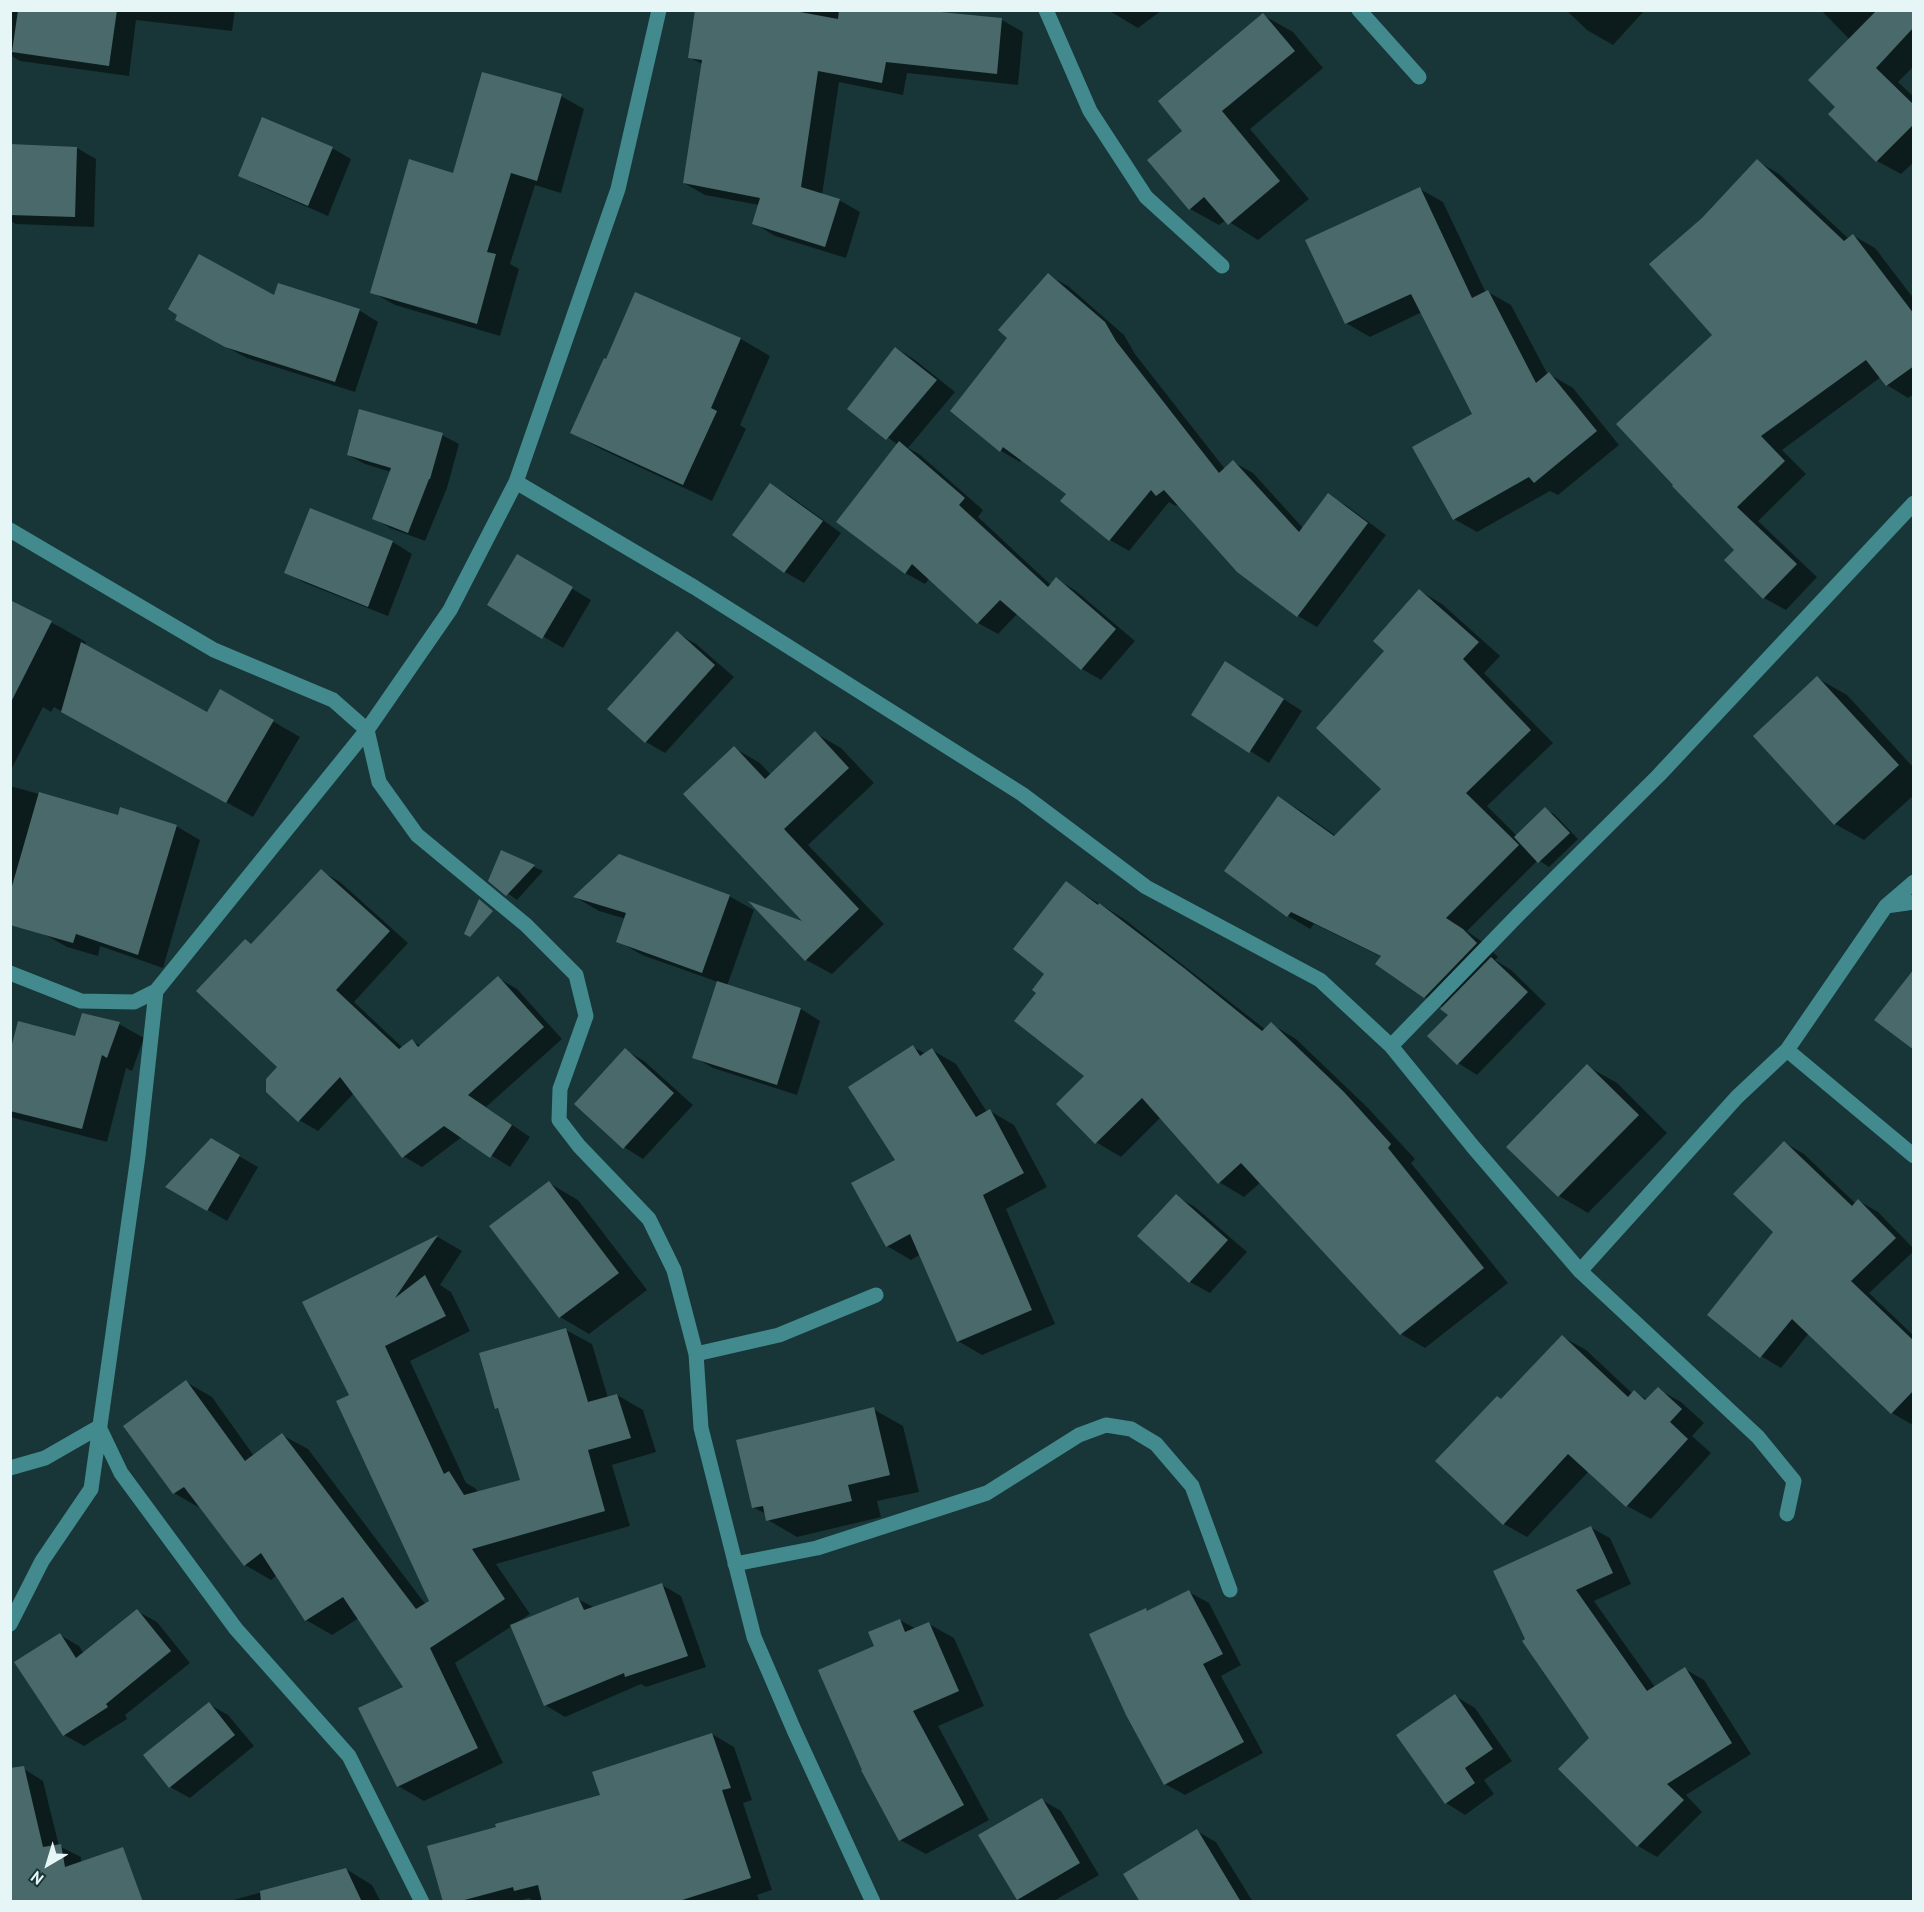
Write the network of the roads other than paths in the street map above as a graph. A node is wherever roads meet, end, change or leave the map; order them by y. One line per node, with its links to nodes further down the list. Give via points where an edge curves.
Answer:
1 (659, 10): 6 (street, via 618,189)
2 (1046, 10): 5 (street, via 1090,111 1146,197)
3 (1359, 10): 4 (street)
4 (1419, 77)
5 (1222, 266)
6 (516, 482): 9 (street, via 450,610); 15 (street, via 694,587 1022,794 1146,887 1320,980)
7 (1914, 503): 15 (street, via 1659,775)
8 (10, 530): 9 (street, via 214,650 333,700)
9 (367, 730): 14 (street); 20 (street, via 379,782 417,835 526,925 576,975 586,1016 560,1089 560,1120 579,1146 649,1219 674,1270)
10 (1914, 882): 12 (street)
11 (1914, 902): 12 (street)
12 (1886, 906): 16 (street)
13 (10, 973): 14 (street, via 81,1001 134,1002)
14 (156, 991): 21 (street, via 138,1156)
15 (1391, 1046): 18 (street)
16 (1787, 1050): 17 (street); 18 (street, via 1737,1097)
17 (1914, 1156)
18 (1580, 1271): 23 (street, via 1758,1437 1794,1481)
19 (876, 1296): 20 (street, via 779,1335)
20 (696, 1354): 24 (street, via 701,1428)
21 (99, 1427): 22 (street, via 45,1458); 26 (street, via 91,1489 42,1561); 27 (street, via 121,1473 236,1629 349,1755)
22 (10, 1468)
23 (1787, 1514)
24 (735, 1564): 25 (street, via 817,1548 987,1493 1079,1435 1106,1425 1131,1429 1156,1444 1191,1486); 28 (street, via 754,1637)
25 (1230, 1590)
26 (10, 1624)
27 (422, 1902)
28 (873, 1902)

